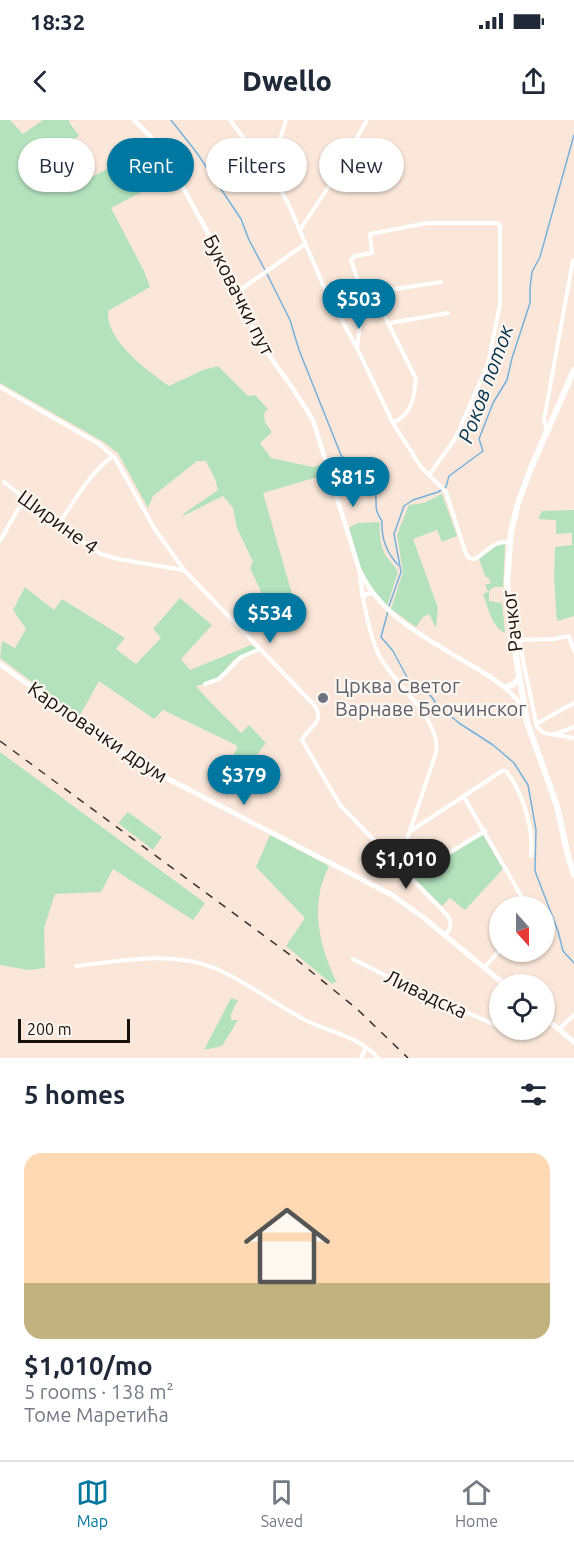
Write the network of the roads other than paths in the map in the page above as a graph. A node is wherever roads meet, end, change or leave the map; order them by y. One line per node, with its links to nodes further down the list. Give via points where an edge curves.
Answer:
1 (134, 120): 14 (street, Буковачки пут, via 173,170)
2 (230, 120): 5 (street)
3 (286, 120): 6 (street)
4 (367, 120): 7 (street)
5 (244, 138)
6 (281, 138)
7 (357, 138)
8 (281, 192): 10 (street)
9 (324, 192): 10 (street)
10 (300, 231): 11 (street)
11 (305, 244): 14 (street); 17 (street)
12 (573, 260): 21 (street, via 544,420)
13 (441, 282): 16 (street, via 380,292)
14 (236, 293): 29 (street, Буковачки пут, via 260,343 313,420)
15 (448, 313): 16 (street)
16 (390, 323): 20 (street, via 416,379 409,411)
17 (357, 348): 20 (street); 23 (street, via 362,306 351,260 372,253 371,233 427,223 500,225 500,304 488,364 454,439)
18 (574, 370): 21 (main road, Рачког)
19 (0, 387): 22 (street)
20 (393, 423): 23 (street, via 410,453)
21 (548, 432): 28 (main road, Рачког, via 521,494)
22 (113, 456): 26 (street, via 84,487); 30 (street, via 154,528)
23 (429, 475): 28 (street, via 446,492 469,558 477,557 497,542)
24 (4, 482): 25 (street, Ширине 4)
25 (27, 501): 26 (street, Ширине 4); 27 (street, via 18,508)
26 (58, 525): 30 (street, Ширине 4, via 106,556)
27 (0, 541)
28 (510, 543): 33 (main road, Рачког, via 507,582)
29 (359, 569): 31 (street, Буковачки пут); 32 (street)
30 (184, 570): 34 (street)
31 (372, 593): 32 (street); 39 (street, Буковачки пут, via 408,626)
32 (363, 598): 48 (street, via 380,657 436,737 436,753)
33 (516, 640): 35 (street, via 569,636); 37 (main road, Рачког); 42 (street)
34 (260, 649): 38 (street, via 242,657 219,679); 50 (street, via 317,710 318,721 302,742 335,798)
35 (574, 651)
36 (0, 664): 54 (main road, Карловачки друм, via 145,767 392,895)
37 (519, 678): 39 (main road); 41 (main road, Рачког)
38 (205, 684)
39 (506, 687): 41 (street, Буковачки пут)
40 (574, 703): 42 (street)
41 (524, 708): 51 (main road, Рачког, via 557,806)
42 (536, 724): 44 (street, via 541,731)
43 (574, 727): 44 (street)
44 (555, 735): 45 (street)
45 (574, 738)
46 (464, 797): 47 (street); 48 (street); 49 (street, via 506,771 526,812)
47 (485, 831): 52 (street); 53 (street)
48 (409, 832): 50 (street)
49 (531, 856)
50 (398, 866): 52 (street)
51 (574, 875)
52 (409, 877): 54 (street, via 450,919 450,930)
53 (521, 896)
54 (445, 935): 58 (main road, Карловачки друм)
55 (353, 959): 61 (street, Ливадска)
56 (489, 962): 58 (street)
57 (76, 966): 65 (street, via 159,958 197,963 229,975 307,1021)
58 (484, 968): 59 (main road, Карловачки друм)
59 (492, 974)
60 (574, 1015): 63 (street)
61 (489, 1022)
62 (555, 1026): 63 (main road)
63 (559, 1029): 64 (main road)
64 (574, 1042)
65 (366, 1047): 66 (street); 67 (street)
66 (361, 1058)
67 (378, 1058)

